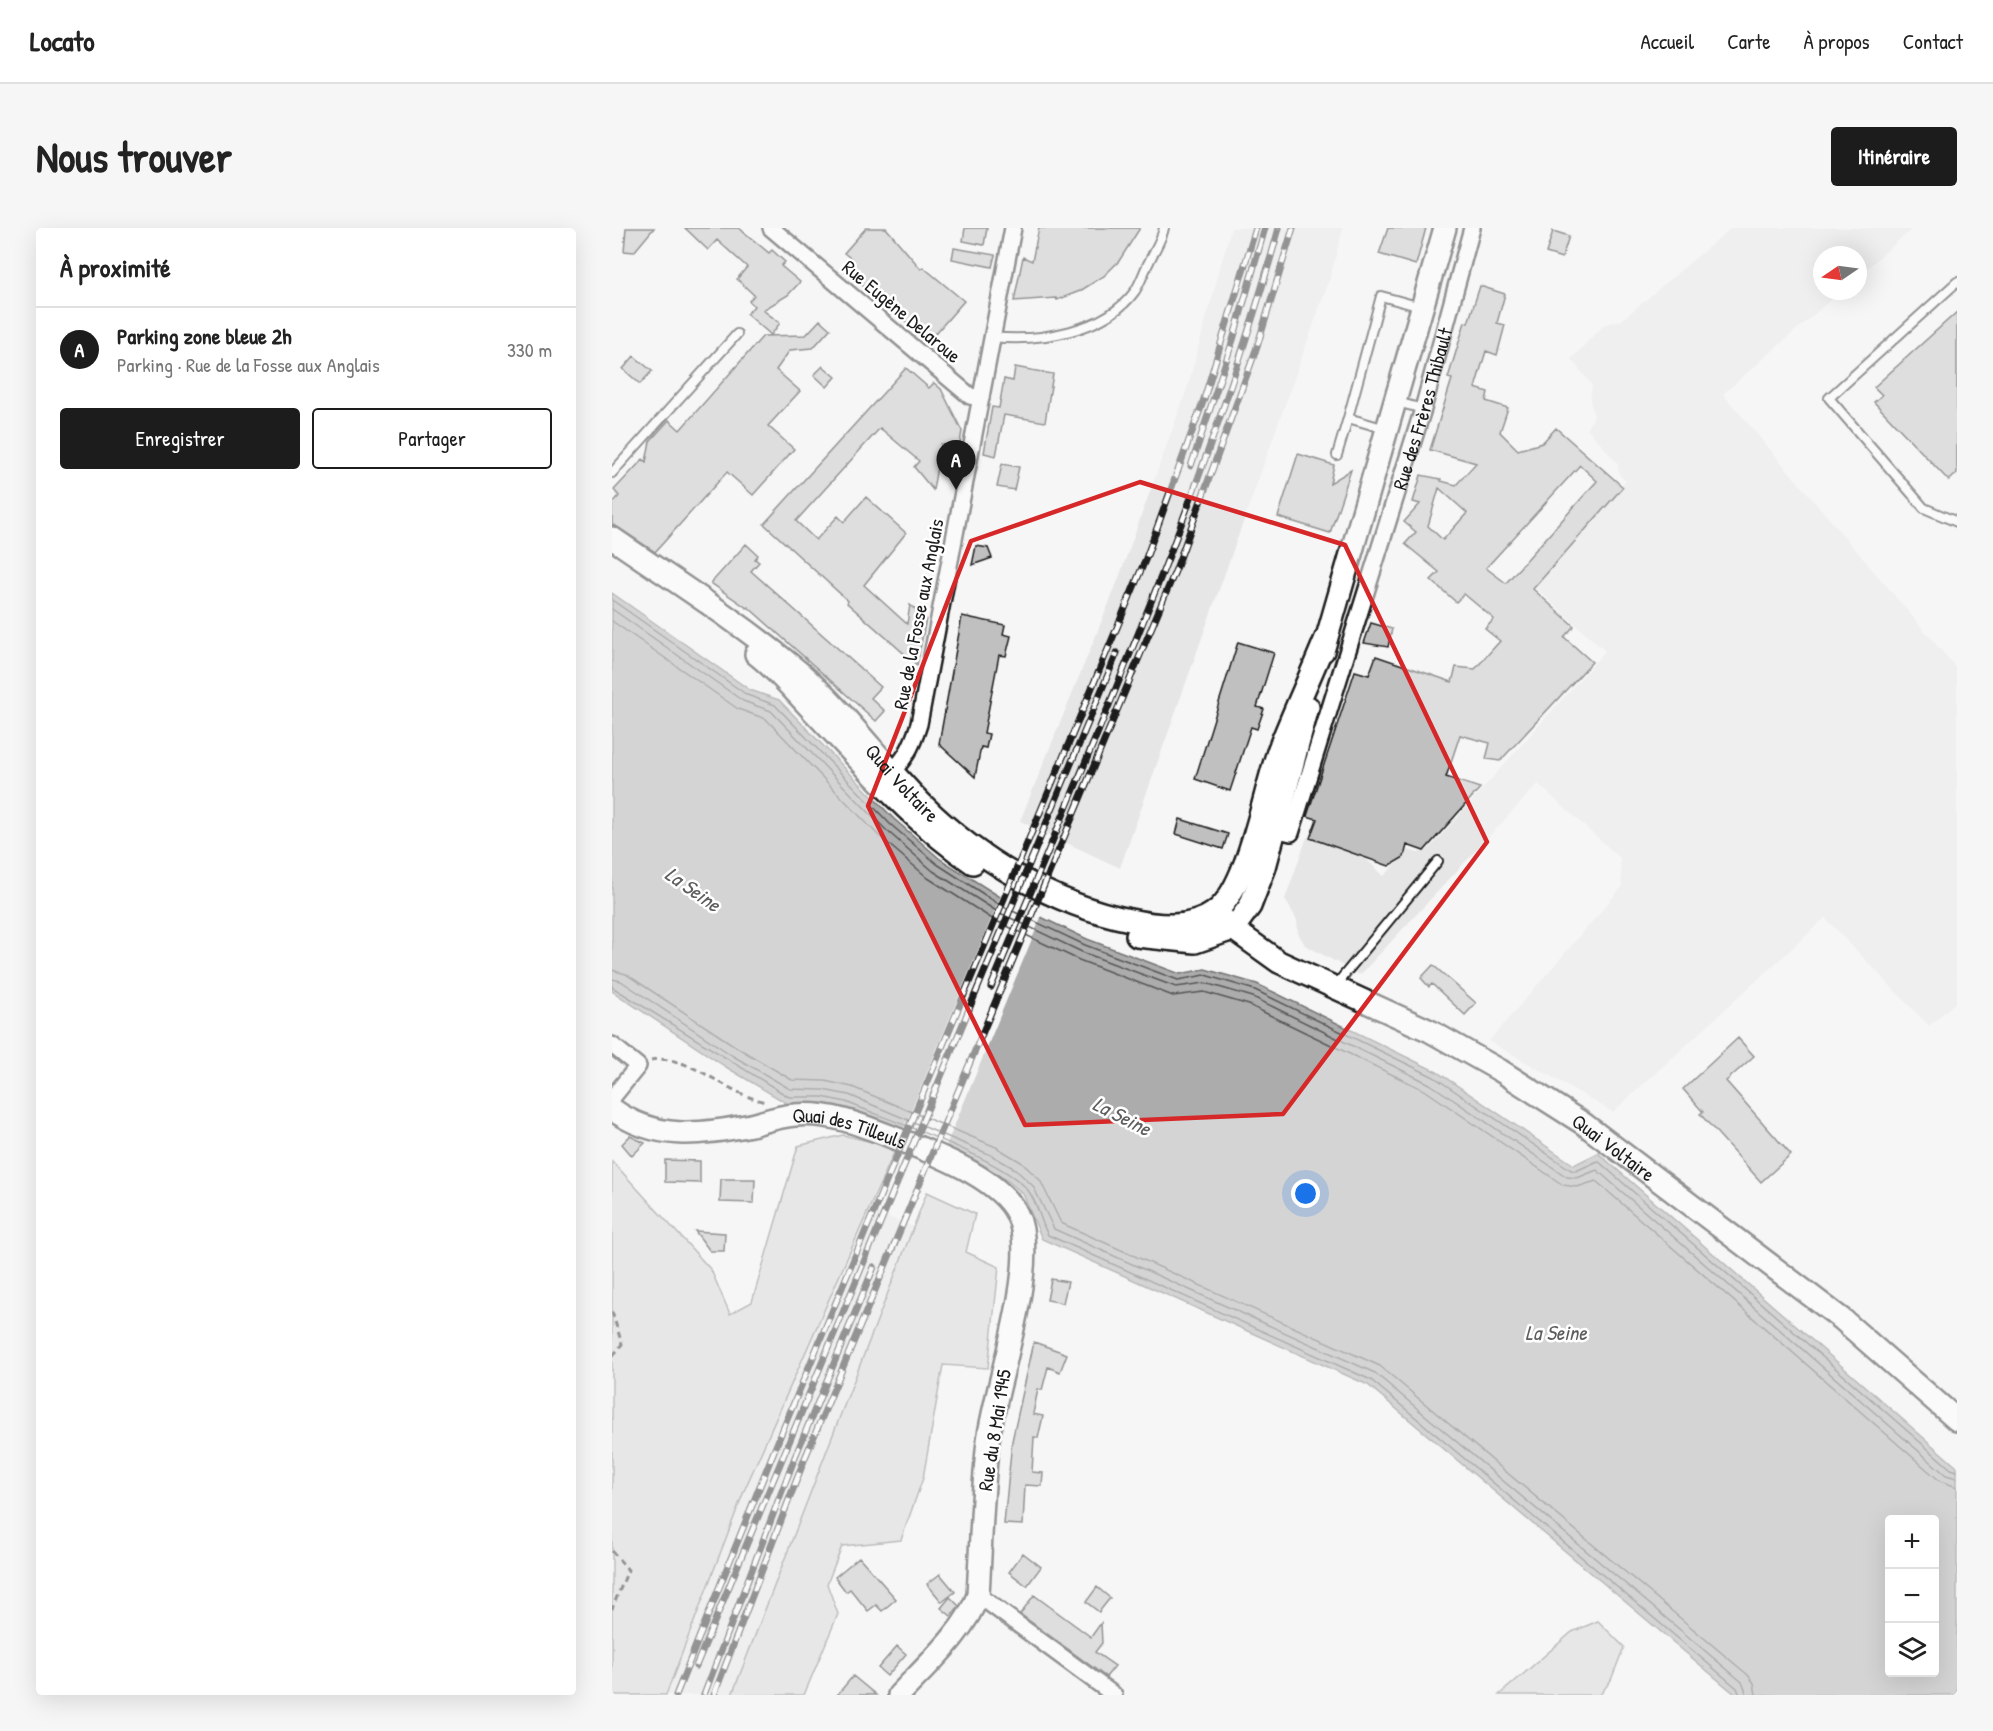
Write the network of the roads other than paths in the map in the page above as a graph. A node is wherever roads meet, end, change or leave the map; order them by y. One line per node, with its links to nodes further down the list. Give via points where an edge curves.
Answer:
1 (771, 228): 10 (street, Rue Eugène Delaroue, via 970,396)
2 (1013, 228): 9 (street, Rue de la Fosse aux Anglais)
3 (1164, 228): 9 (lane, via 1135,291 1118,307 1062,335 1027,340)
4 (1445, 228): 7 (street, Rue des Frères Thibault)
5 (1472, 228): 12 (street, Rue des Frères Thibault)
6 (1957, 282): 17 (lane, via 1829,398 1924,507)
7 (1422, 307): 11 (street, Rue des Frères Thibault); 13 (lane, via 1381,296)
8 (737, 334): 16 (lane)
9 (992, 337): 10 (street, Rue de la Fosse aux Anglais)
10 (981, 398): 22 (street, Rue de la Fosse aux Anglais, via 919,724 905,758)
11 (1395, 401): 12 (lane); 14 (street, Rue des Frères Thibault)
12 (1422, 409): 21 (street, Rue des Frères Thibault)
13 (1348, 418): 14 (lane); 15 (lane)
14 (1388, 429): 20 (street, Rue des Frères Thibault)
15 (1337, 455)
16 (612, 473)
17 (1957, 522)
18 (612, 538): 22 (street, Quai Voltaire, via 799,672)
19 (612, 554): 22 (street, Quai Voltaire, via 764,661)
20 (1344, 581): 21 (street); 23 (street, Rue des Frères Thibault)
21 (1365, 586): 23 (street, Rue des Frères Thibault, via 1291,833)
22 (886, 777): 25 (street, Quai Voltaire, via 984,855 1080,906 1158,926 1192,923); 26 (street, Quai Voltaire, via 923,825 984,870 1049,905 1141,937 1195,942)
23 (1266, 827): 25 (street, Rue des Frères Thibault, via 1229,896); 26 (street, Rue des Frères Thibault, via 1250,906)
24 (1438, 861): 27 (lane)
25 (1216, 911): 26 (street, Quai Voltaire)
26 (1233, 929): 27 (street, Quai Voltaire, via 1279,962)
27 (1334, 987): 32 (street, Quai Voltaire, via 1430,1031 1584,1124 1842,1320)
28 (612, 1046): 29 (street, via 638,1066)
29 (612, 1098)
30 (612, 1109): 31 (street, Quai des Tilleuls, via 653,1130 679,1135 796,1115 826,1115 864,1126 930,1153 986,1181 1007,1197 1023,1227)
31 (1024, 1266): 33 (street, Rue du 8 Mai 1945, via 989,1438)
32 (1957, 1420)
33 (978, 1595): 34 (street, via 963,1623); 35 (street)
34 (899, 1695)
35 (1114, 1695)

